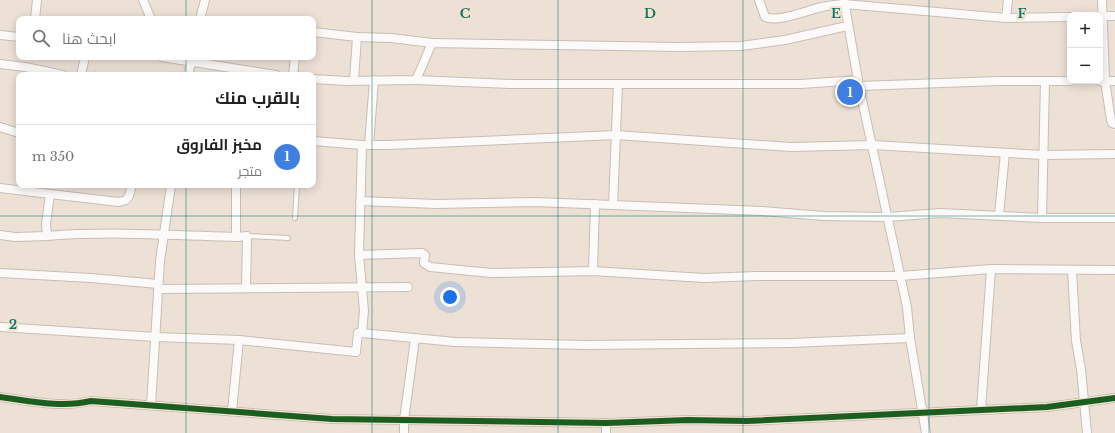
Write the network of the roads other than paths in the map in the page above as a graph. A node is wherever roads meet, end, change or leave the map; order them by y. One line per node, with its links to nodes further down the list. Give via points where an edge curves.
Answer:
1 (37, 0): 9 (street)
2 (143, 0): 10 (street)
3 (205, 0): 11 (street)
4 (759, 0): 7 (street, via 767,18 784,17)
5 (1008, 0): 15 (street)
6 (1102, 0): 8 (street)
7 (844, 2): 15 (street); 16 (street)
8 (1102, 12)
9 (35, 16)
10 (150, 16)
11 (201, 16)
12 (1103, 16): 13 (street)
13 (1115, 16)
14 (1067, 17): 15 (street)
15 (1006, 18)
16 (848, 26): 21 (street, via 785,40 741,46); 40 (street)
17 (316, 32): 20 (street)
18 (0, 35): 19 (street)
19 (16, 37)
20 (357, 37): 21 (street); 33 (street)
21 (432, 43): 35 (street)
22 (84, 60): 28 (street)
23 (191, 60): 29 (street)
24 (196, 60): 30 (street)
25 (295, 60): 31 (street)
26 (0, 64): 27 (street)
27 (49, 72)
28 (82, 72)
29 (189, 72)
30 (260, 72)
31 (293, 72)
32 (316, 79): 33 (street)
33 (354, 80): 34 (street)
34 (374, 80): 35 (street); 47 (street)
35 (416, 80): 41 (street, via 511,84)
36 (1045, 81): 37 (street); 40 (street); 51 (street)
37 (1067, 81)
38 (1103, 81): 39 (street); 42 (street, via 1111,120)
39 (1115, 81)
40 (859, 83): 41 (street); 48 (street)
41 (618, 84): 45 (street)
42 (1115, 124)
43 (0, 127): 44 (street)
44 (16, 132)
45 (616, 135): 47 (street); 48 (street, via 791,147); 60 (street)
46 (316, 141): 47 (street)
47 (365, 145): 58 (street)
48 (873, 145): 49 (street); 62 (street)
49 (1005, 153): 51 (street); 61 (street)
50 (1115, 154): 51 (street)
51 (1042, 155): 64 (street)
52 (0, 188): 57 (street)
53 (131, 188): 57 (street, via 126,200 119,202)
54 (171, 188): 66 (street)
55 (236, 188): 70 (street)
56 (296, 188): 63 (lane)
57 (50, 194): 68 (street)
58 (360, 201): 59 (street, via 437,204); 72 (street)
59 (595, 204): 60 (street); 76 (street)
60 (613, 205): 62 (street)
61 (999, 215): 62 (street, via 940,213); 64 (street)
62 (888, 217): 78 (street)
63 (295, 218)
64 (1042, 218): 65 (street)
65 (1115, 218)
66 (164, 234): 68 (street); 70 (street); 79 (street)
67 (0, 235): 68 (street)
68 (47, 236)
69 (247, 236): 70 (street); 71 (lane); 82 (street)
70 (236, 237)
71 (288, 238)
72 (359, 255): 76 (street, via 422,253 425,255 424,263 430,267 491,273); 80 (street)
73 (991, 269): 74 (street); 78 (street); 93 (street)
74 (1072, 270): 75 (street); 91 (street, via 1076,341)
75 (1115, 270)
76 (593, 271): 78 (street, via 704,278)
77 (0, 273): 79 (street, via 91,278)
78 (900, 276): 87 (street)
79 (159, 286): 82 (street); 85 (street)
80 (362, 287): 81 (street); 82 (street); 84 (street)
81 (408, 287)
82 (246, 288)
83 (0, 327): 85 (street)
84 (362, 333): 86 (street); 88 (street, via 358,333 356,352)
85 (156, 337): 88 (street); 92 (street)
86 (415, 338): 87 (street, via 455,342 585,345); 96 (street)
87 (910, 338): 95 (street)
88 (239, 340): 94 (street)
89 (0, 397): 92 (street, via 60,405 91,401)
90 (1115, 398): 91 (street)
91 (1084, 402): 93 (street, via 1047,407); 101 (street)
92 (151, 405): 94 (street)
93 (981, 410): 95 (street)
94 (232, 411): 96 (street, via 332,419)
95 (923, 413): 97 (street, via 747,421); 100 (street)
96 (404, 420): 97 (street); 98 (street)
97 (606, 423): 99 (street)
98 (404, 433)
99 (606, 433)
100 (926, 433)
101 (1087, 433)

